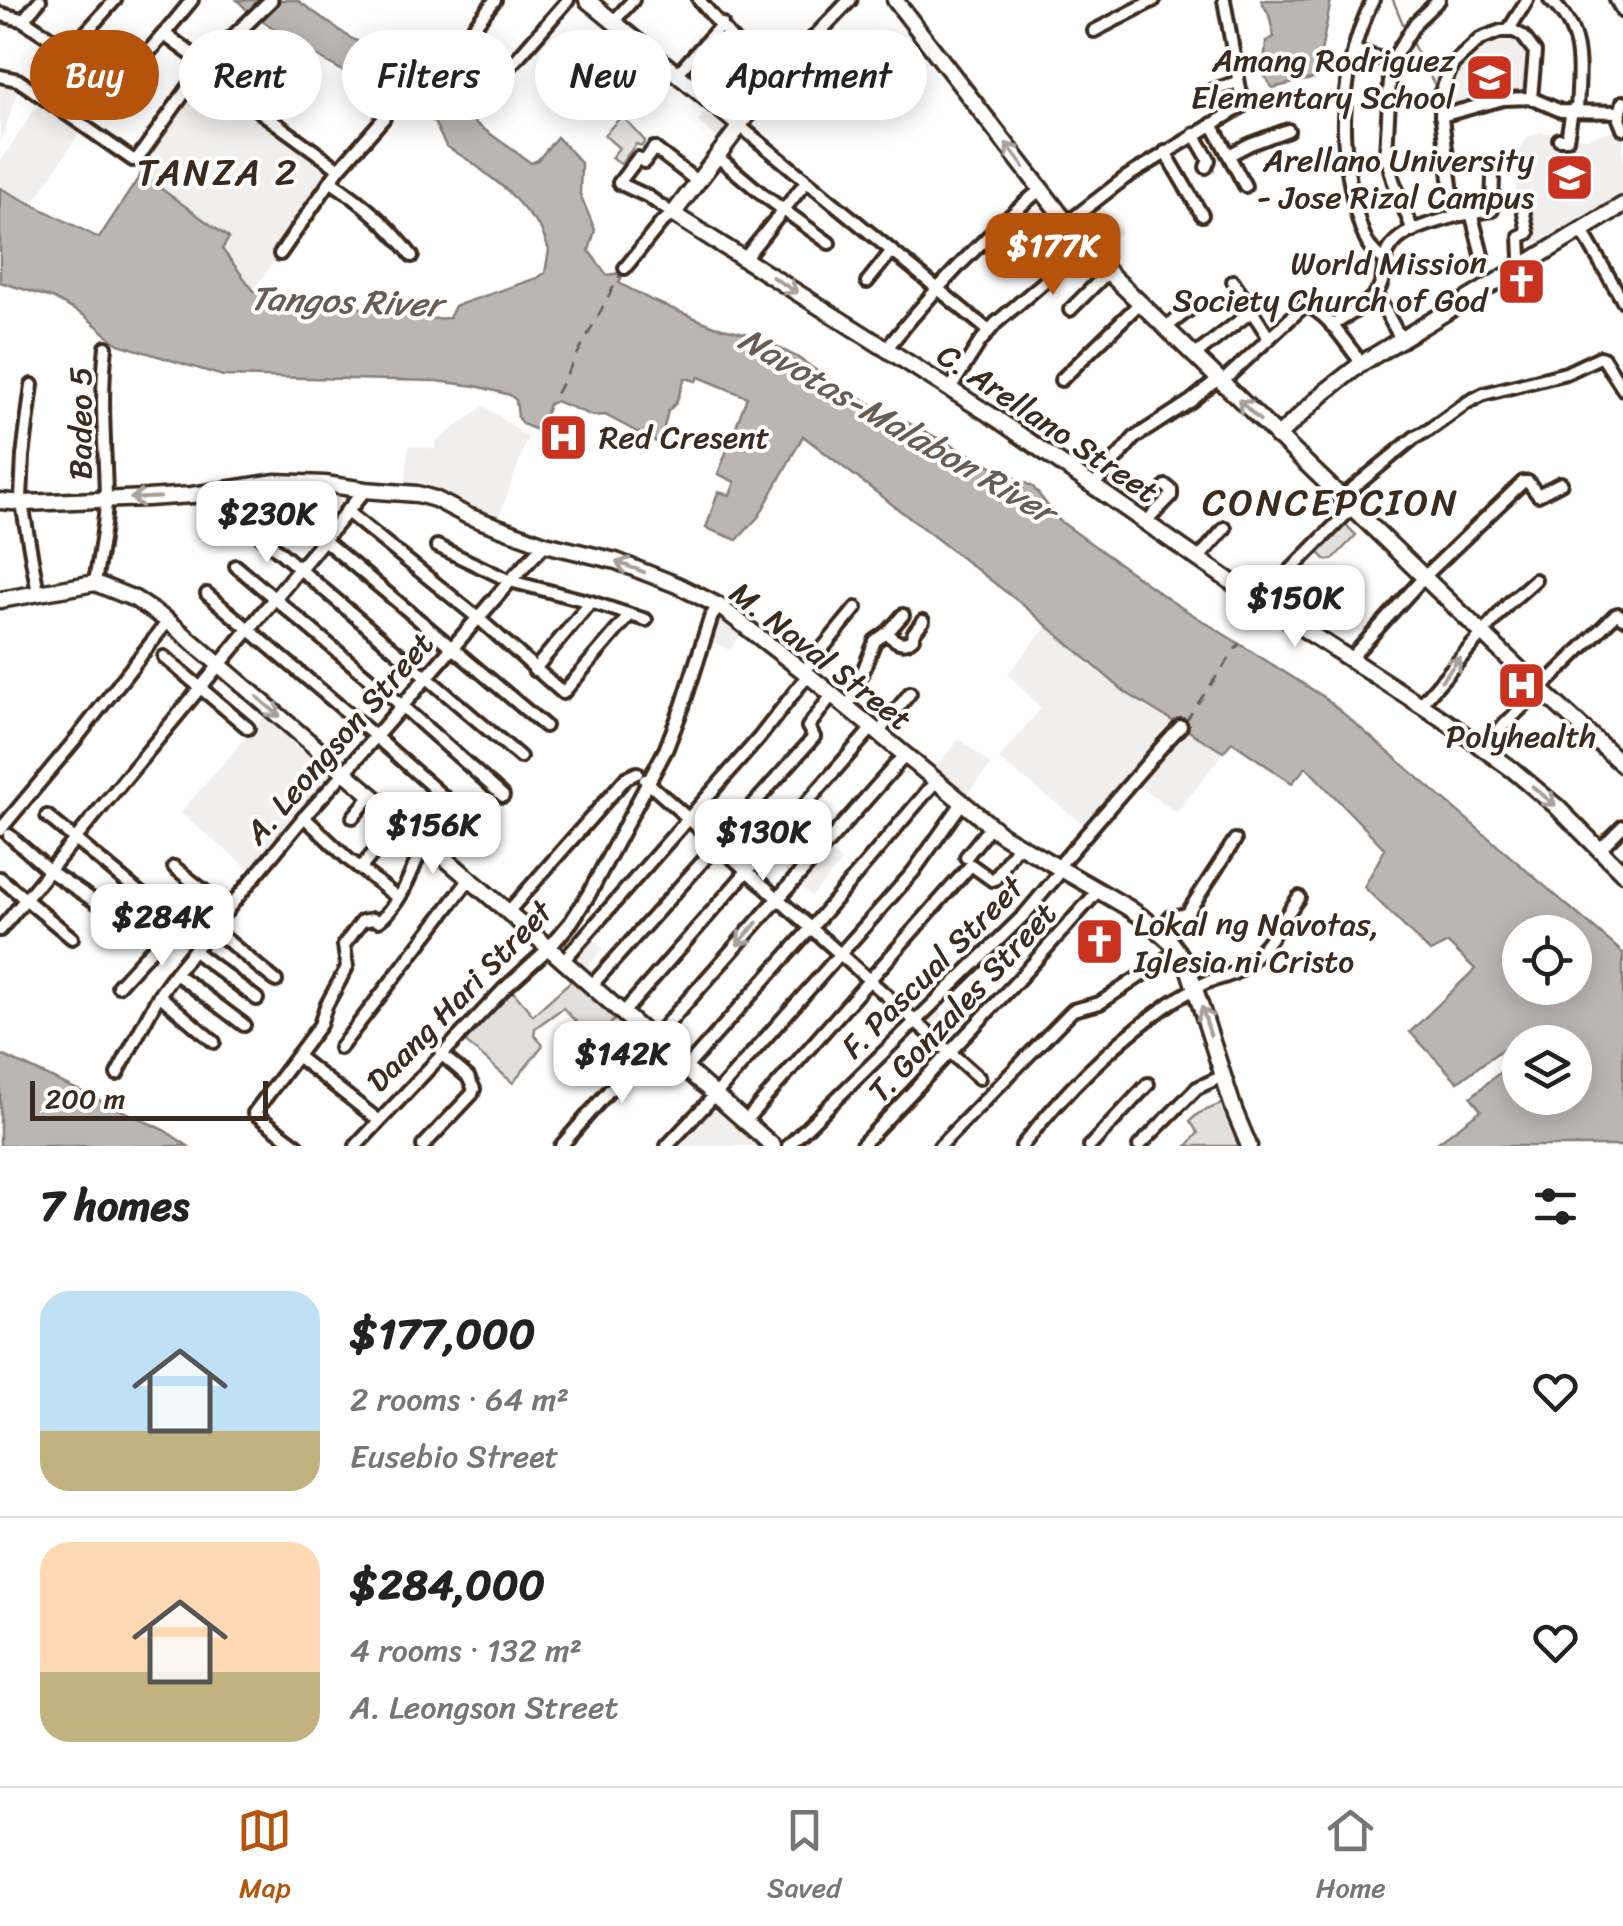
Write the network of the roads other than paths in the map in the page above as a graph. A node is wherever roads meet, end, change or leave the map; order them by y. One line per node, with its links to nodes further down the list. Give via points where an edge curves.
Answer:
1 (40, 0): 21 (street)
2 (114, 0): 25 (street)
3 (192, 0): 32 (street)
4 (271, 0): 26 (street)
5 (495, 0): 6 (street, via 457,48 499,78)
6 (568, 0)
7 (588, 0): 22 (main road)
8 (634, 0): 22 (street)
9 (699, 0): 23 (street)
10 (850, 0): 29 (street)
11 (895, 0): 66 (main road, one-way to 11)
12 (1154, 0): 30 (street)
13 (1224, 0): 40 (street)
14 (1373, 0): 35 (street)
15 (1439, 0): 36 (street)
16 (1528, 0): 31 (street)
17 (1550, 0): 44 (street, via 1573,28 1580,57)
18 (1616, 0): 19 (street)
19 (1623, 12)
20 (0, 14): 21 (street)
21 (22, 20): 24 (street)
22 (614, 21): 27 (main road)
23 (722, 24): 28 (street); 38 (street)
24 (38, 30)
25 (88, 30)
26 (241, 30)
27 (625, 30)
28 (727, 30)
29 (823, 30)
30 (1094, 31)
31 (1508, 31): 42 (street, via 1523,36 1534,52); 46 (street, via 1480,39 1453,64 1439,96)
32 (164, 34): 33 (street); 34 (street)
33 (159, 40)
34 (179, 46)
35 (1354, 50): 36 (street); 84 (street, via 1344,124 1348,164 1361,226 1369,246)
36 (1390, 62): 75 (street, via 1386,154)
37 (671, 69): 38 (main road)
38 (677, 74): 51 (main road)
39 (0, 76): 43 (street, via 18,80 130,158 138,158)
40 (1237, 82): 41 (street); 50 (street, via 1242,102)
41 (1203, 94)
42 (1531, 98): 44 (street); 46 (street)
43 (179, 100)
44 (1574, 110): 45 (street); 55 (street, via 1567,140)
45 (1622, 110): 52 (street)
46 (1441, 116): 72 (street)
47 (274, 120): 60 (street)
48 (382, 120): 60 (street)
49 (745, 120): 51 (street)
50 (1212, 124): 54 (street); 57 (street)
51 (740, 126): 58 (main road); 64 (street)
52 (1623, 129)
53 (1288, 130): 57 (street)
54 (1194, 134): 56 (street); 59 (street, via 1209,160)
55 (1559, 140)
56 (1165, 152): 73 (street); 74 (street)
57 (1228, 156): 65 (street)
58 (718, 157): 63 (main road); 68 (street)
59 (1206, 167)
60 (338, 169): 62 (street)
61 (1493, 176): 70 (street, via 1492,209)
62 (330, 182): 80 (street); 82 (street, via 382,220)
63 (698, 182): 71 (main road); 71 (street, C. Arellano Street, via 654,148 644,162 638,158 619,184)
64 (806, 182): 68 (street); 79 (street)
65 (1245, 186)
66 (1040, 189): 74 (main road); 90 (street)
67 (1623, 205): 76 (main road)
68 (782, 209): 77 (street); 83 (street)
69 (1523, 209): 85 (street)
70 (1471, 212): 72 (street); 81 (street)
71 (673, 214): 83 (main road, C. Arellano Street); 86 (street)
72 (1455, 214): 75 (street)
73 (1202, 215)
74 (1067, 223): 78 (main road)
75 (1413, 231): 84 (street, via 1392,243)
76 (1582, 231): 85 (main road); 92 (street)
77 (829, 244)
78 (1086, 246): 87 (main road); 99 (street)
79 (891, 252): 89 (street); 90 (street)
80 (280, 254)
81 (1482, 255)
82 (412, 256)
83 (744, 259): 103 (main road, C. Arellano Street, one-way to 103)
84 (1386, 260): 91 (street)
85 (1526, 265): 101 (main road)
86 (625, 268)
87 (1108, 272): 94 (main road); 95 (street)
88 (1233, 281): 96 (street)
89 (867, 282)
90 (935, 288): 99 (street); 103 (street)
91 (1376, 294): 97 (street); 101 (street)
92 (1623, 301)
93 (1198, 303): 98 (street)
94 (1140, 304): 98 (main road); 106 (street)
95 (1070, 310)
96 (1252, 311): 100 (street); 104 (street)
97 (1332, 326): 100 (street, via 1305,305); 105 (street)
98 (1165, 328): 104 (main road)
99 (989, 331): 109 (street)
100 (1270, 338): 107 (street)
101 (1402, 341): 105 (main road)
102 (106, 347): 116 (street, Badeo 5)
103 (886, 348): 109 (main road, C. Arellano Street)
104 (1194, 356): 107 (main road)
105 (1362, 363): 111 (main road)
106 (1061, 380)
107 (1220, 381): 111 (main road, one-way to 107); 113 (street, via 1134,438)
108 (32, 385): 118 (street)
109 (950, 389): 113 (main road, C. Arellano Street)
110 (1623, 389): 119 (street, via 1600,357 1484,394 1415,437)
111 (1278, 437): 119 (main road)
112 (1561, 483): 131 (street, via 1538,495 1523,482)
113 (1094, 485): 122 (main road, C. Arellano Street)
114 (1166, 486): 122 (street, via 1171,496)
115 (365, 490): 116 (main road, M. Naval Street, one-way to 116, via 276,482); 121 (street); 126 (main road, M. Naval Street, via 417,494)
116 (106, 500): 118 (main road, M. Naval Street); 134 (street, Badeo 5)
117 (0, 501): 118 (main road, M. Naval Street)
118 (24, 503): 135 (street)
119 (1346, 503): 131 (main road); 142 (street)
120 (288, 509): 125 (street)
121 (346, 511): 125 (street); 145 (street)
122 (1146, 522): 128 (main road, C. Arellano Street)
123 (1225, 528): 128 (street)
124 (260, 534): 130 (street)
125 (324, 538): 130 (street); 153 (street)
126 (546, 544): 133 (street, A. Leongson Street); 140 (main road, M. Naval Street, one-way to 126, via 616,562)
127 (436, 546): 133 (street)
128 (1198, 559): 142 (main road, C. Arellano Street)
129 (236, 566): 137 (street)
130 (300, 568): 137 (street); 159 (street)
131 (1424, 577): 152 (main road); 155 (street)
132 (1535, 580): 152 (street)
133 (510, 581): 139 (street); 145 (street, A. Leongson Street)
134 (95, 584): 135 (main road); 149 (main road)
135 (38, 593): 138 (main road)
136 (207, 594): 150 (street)
137 (275, 598): 150 (street); 165 (street)
138 (0, 600)
139 (590, 602): 144 (street); 157 (street)
140 (719, 606): 158 (main road, M. Naval Street); 177 (street, Daang Hari Street, via 666,749)
141 (856, 608): 158 (street)
142 (1260, 610): 155 (main road, C. Arellano Street)
143 (903, 615): 151 (street)
144 (629, 616): 147 (street); 157 (street, via 562,693)
145 (478, 618): 153 (street, A. Leongson Street); 157 (street)
146 (1623, 618): 161 (street, via 1615,615)
147 (646, 620)
148 (923, 621): 151 (street, via 906,643)
149 (168, 622): 156 (main road); 190 (street)
150 (249, 629): 156 (street); 171 (street)
151 (886, 633): 166 (street, via 875,642)
152 (1482, 633): 161 (main road); 164 (street, one-way to 152)
153 (452, 648): 159 (street, A. Leongson Street); 167 (street)
154 (164, 657): 160 (street)
155 (1350, 659): 164 (main road, C. Arellano Street)
156 (220, 664): 160 (street); 176 (main road, one-way to 176)
157 (534, 670)
158 (807, 674): 163 (main road, M. Naval Street); 187 (street)
159 (426, 678): 165 (street, A. Leongson Street); 174 (street)
160 (200, 688): 169 (street); 191 (street)
161 (1539, 688): 172 (street); 175 (main road)
162 (910, 693): 170 (street)
163 (832, 695): 166 (main road, M. Naval Street); 194 (street, via 808,727 814,736)
164 (1420, 704): 172 (main road, C. Arellano Street)
165 (402, 706): 171 (street, A. Leongson Street); 180 (street)
166 (846, 706): 170 (main road, M. Naval Street)
167 (545, 726)
168 (1181, 726): 199 (street, F. Pascual Street)
169 (248, 728)
170 (876, 730): 173 (main road, M. Naval Street); 202 (street)
171 (376, 737): 176 (street, A. Leongson Street); 182 (street)
172 (1482, 747): 196 (main road, C. Arellano Street, one-way to 196)
173 (904, 756): 178 (main road, M. Naval Street); 209 (street)
174 (520, 757)
175 (1623, 764)
176 (344, 773): 179 (main road); 185 (street, A. Leongson Street)
177 (644, 779): 187 (street); 213 (street, via 626,778); 221 (street, Daang Hari Street, via 589,894)
178 (936, 781): 181 (main road, M. Naval Street); 216 (street)
179 (371, 796): 184 (main road); 186 (street)
180 (504, 796)
181 (962, 804): 188 (main road, M. Naval Street); 223 (street)
182 (464, 815)
183 (46, 816): 191 (street)
184 (395, 816): 193 (main road); 201 (street)
185 (304, 817): 201 (street); 212 (street, A. Leongson Street)
186 (353, 817)
187 (688, 818): 194 (street); 224 (street)
188 (991, 826): 195 (main road, M. Naval Street); 197 (street)
189 (1623, 826): 196 (street)
190 (4, 832): 200 (street)
191 (74, 840): 200 (street); 214 (street)
192 (1234, 840): 218 (street, via 1188,912 1170,917)
193 (425, 841): 205 (main road); 208 (street)
194 (718, 845): 202 (street); 229 (street)
195 (1018, 845): 199 (main road, M. Naval Street); 226 (street, via 995,879 972,865)
196 (1600, 850): 203 (main road, C. Arellano Street)
197 (966, 857)
198 (174, 866): 212 (street)
199 (1060, 868): 206 (main road, M. Naval Street); 234 (street, F. Pascual Street, via 1026,914)
200 (50, 870): 210 (street); 211 (street)
201 (360, 870): 208 (street)
202 (747, 871): 209 (street); 233 (street)
203 (1623, 872)
204 (0, 878): 210 (street)
205 (469, 880): 213 (main road); 238 (street)
206 (1098, 891): 218 (main road, M. Naval Street); 239 (street, T. Gonzales Street)
207 (1299, 897): 230 (street, via 1247,964)
208 (398, 898): 241 (street, via 380,920 362,920 344,945 347,967)
209 (778, 899): 216 (street); 236 (street, one-way to 236)
210 (25, 900): 217 (street); 219 (street)
211 (96, 902)
212 (228, 910): 215 (street, A. Leongson Street)
213 (508, 912): 221 (main road)
214 (177, 922): 220 (street); 228 (street)
215 (212, 928): 220 (street, A. Leongson Street); 227 (street)
216 (811, 928): 223 (street); 242 (street)
217 (0, 930)
218 (1160, 932): 222 (main road, M. Naval Street)
219 (72, 938)
220 (197, 947): 225 (street, A. Leongson Street); 232 (street)
221 (550, 948): 224 (main road); 240 (street, Daang Hari Street)
222 (1179, 950): 230 (main road, M. Naval Street); 258 (street, via 1100,1002 1068,1014)
223 (840, 954): 226 (street); 247 (street)
224 (563, 961): 229 (main road)
225 (175, 973): 231 (street, A. Leongson Street); 235 (street)
226 (870, 980): 234 (street); 249 (street)
227 (276, 981)
228 (118, 986)
229 (591, 986): 233 (main road)
230 (1196, 990): 244 (main road, M. Naval Street, one-way to 230); 259 (street, via 1101,1060)
231 (159, 995): 237 (street); 243 (street, A. Leongson Street)
232 (256, 999)
233 (623, 1014): 236 (main road)
234 (915, 1020): 239 (street); 256 (street, F. Pascual Street)
235 (244, 1026)
236 (654, 1040): 242 (main road); 253 (street)
237 (214, 1042)
238 (340, 1048)
239 (950, 1052): 245 (street); 257 (street, T. Gonzales Street)
240 (441, 1054): 248 (street, Daang Hari Street); 252 (street, via 474,1089)
241 (298, 1056): 248 (street); 250 (street, via 254,1113)
242 (685, 1068): 247 (main road)
243 (117, 1074)
244 (1224, 1076): 261 (street, via 1198,1088); 262 (main road, M. Naval Street)
245 (980, 1078)
246 (1148, 1084): 260 (street)
247 (715, 1095): 249 (main road); 254 (street)
248 (378, 1120): 251 (street, Daang Hari Street)
249 (745, 1121): 255 (main road)
250 (298, 1146)
251 (356, 1146)
252 (423, 1146)
253 (560, 1146)
254 (667, 1146)
255 (773, 1146)
256 (788, 1146)
257 (861, 1146)
258 (940, 1146)
259 (1022, 1146)
260 (1090, 1146)
261 (1139, 1146)
262 (1249, 1146)

